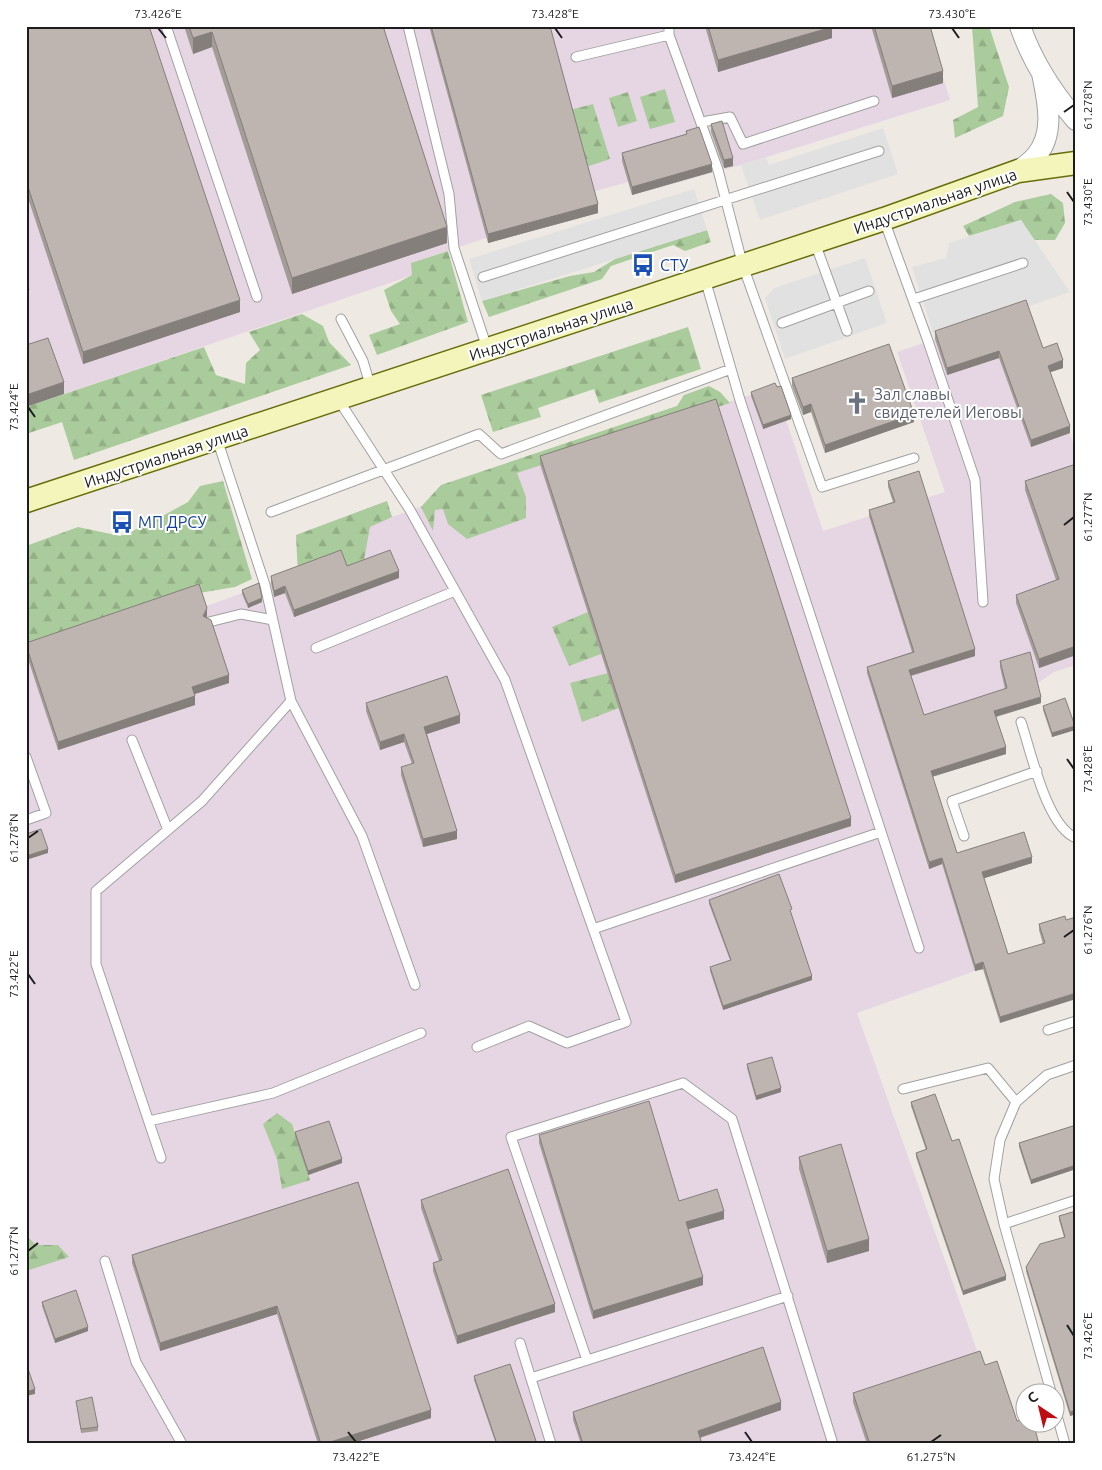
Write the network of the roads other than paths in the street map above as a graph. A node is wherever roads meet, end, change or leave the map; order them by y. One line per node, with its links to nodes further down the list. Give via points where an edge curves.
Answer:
1 (166, 26): 21 (lane)
2 (408, 26): 27 (lane, via 449,194 454,248)
3 (1020, 26): 6 (street)
4 (669, 31): 5 (lane); 9 (lane)
5 (576, 57)
6 (1042, 73): 8 (street); 12 (street, via 1049,112 1046,136 1037,155)
7 (874, 101): 9 (lane, via 743,144 730,117)
8 (1076, 120)
9 (702, 122): 13 (lane)
10 (879, 151): 13 (lane)
11 (1076, 163): 12 (main road, Индустриальная улица)
12 (1018, 172): 14 (main road, Индустриальная улица)
13 (727, 198): 17 (lane); 18 (lane)
14 (884, 219): 15 (main road, Индустриальная улица); 22 (lane)
15 (814, 242): 17 (main road, Индустриальная улица); 23 (lane)
16 (1023, 263): 22 (lane)
17 (743, 266): 19 (main road, Индустриальная улица); 32 (lane, via 822,487)
18 (483, 277)
19 (705, 278): 27 (main road, Индустриальная улица); 28 (lane)
20 (869, 290): 23 (lane)
21 (257, 296)
22 (914, 300): 37 (lane, via 975,480)
23 (837, 303): 25 (lane); 26 (lane)
24 (341, 319): 29 (lane, via 363,361)
25 (782, 323)
26 (847, 331)
27 (488, 350): 29 (main road, Индустриальная улица)
28 (731, 369): 33 (lane, via 501,454 479,434); 48 (lane)
29 (371, 388): 30 (main road, Индустриальная улица)
30 (338, 399): 31 (main road, Индустриальная улица); 33 (lane)
31 (216, 439): 34 (main road, Индустриальная улица); 38 (lane, via 264,585)
32 (914, 458)
33 (383, 470): 35 (lane); 36 (lane, via 410,510)
34 (26, 501)
35 (271, 512)
36 (455, 591): 40 (lane); 51 (lane, via 505,680)
37 (983, 602)
38 (272, 620): 39 (lane, via 241,614); 41 (lane)
39 (209, 622)
40 (316, 648)
41 (292, 701): 47 (lane, via 202,801); 53 (lane, via 362,836)
42 (1021, 722): 45 (lane)
43 (132, 740): 47 (lane)
44 (26, 757): 46 (lane, via 46,813)
45 (1037, 771): 49 (lane, via 952,801); 50 (lane, via 1052,814 1070,836)
46 (26, 820)
47 (168, 830): 61 (lane, via 96,891 96,964)
48 (882, 832): 51 (lane); 52 (lane)
49 (964, 836)
50 (1076, 838)
51 (593, 928): 57 (lane, via 626,1022 567,1043 529,1026)
52 (919, 948)
53 (415, 985)
54 (1076, 1021): 55 (lane)
55 (1048, 1030)
56 (421, 1033): 61 (lane, via 274,1093)
57 (477, 1047)
58 (1076, 1065): 60 (lane, via 1047,1076)
59 (903, 1089): 60 (lane, via 988,1068)
60 (1016, 1102): 64 (lane, via 1000,1140 994,1180)
61 (149, 1121): 62 (lane)
62 (161, 1158)
63 (1076, 1200): 64 (lane)
64 (1004, 1224): 70 (lane)
65 (106, 1261): 71 (lane, via 136,1362)
66 (788, 1296): 68 (lane); 68 (lane, via 732,1119 684,1083 511,1137); 73 (lane)
67 (520, 1343): 69 (lane)
68 (588, 1360): 69 (lane)
69 (531, 1378): 72 (lane)
70 (1048, 1382)
71 (182, 1444)
72 (552, 1444)
73 (833, 1444)

